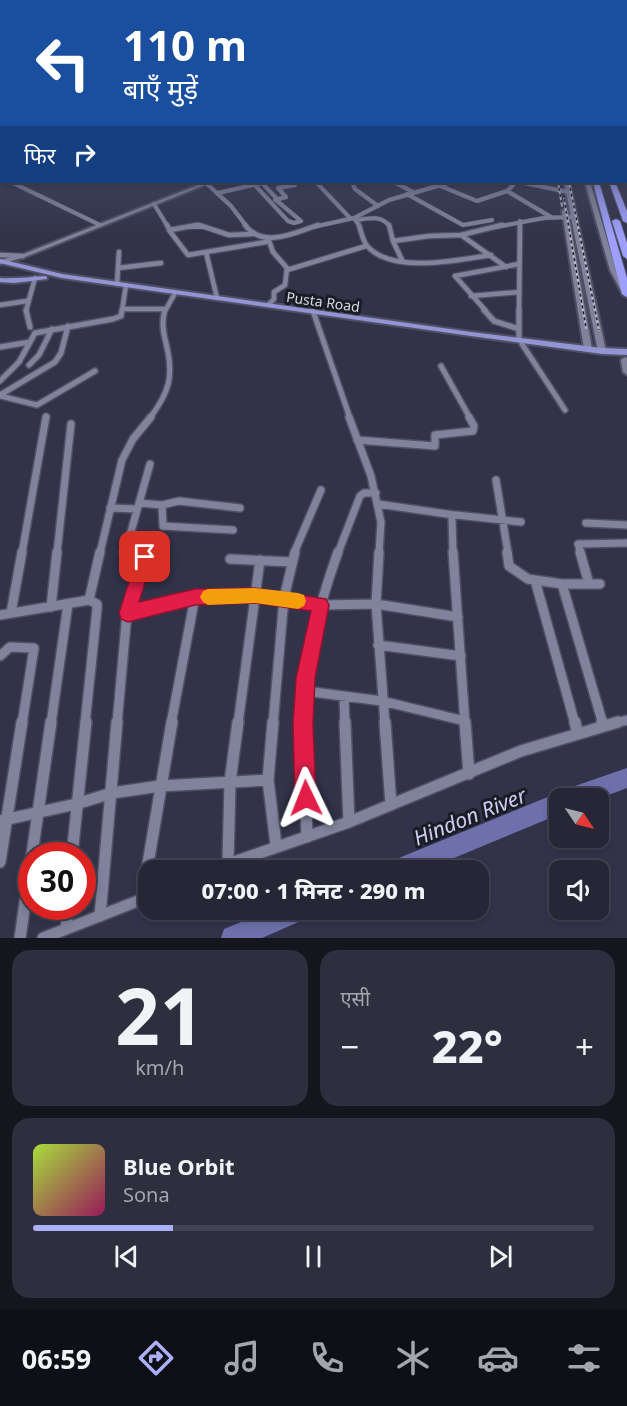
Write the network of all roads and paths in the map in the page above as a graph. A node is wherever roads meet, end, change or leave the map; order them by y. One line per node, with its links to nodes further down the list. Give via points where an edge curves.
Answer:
1 (13, 183): 36 (street)
2 (205, 183): 28 (street)
3 (208, 183): 23 (street)
4 (254, 183): 23 (street); 26 (street)
5 (265, 183): 25 (street)
6 (294, 183): 25 (street, via 278,188 286,197)
7 (317, 183): 32 (street)
8 (352, 183): 29 (street)
9 (395, 183): 24 (street)
10 (447, 183): 20 (street)
11 (517, 183): 21 (street)
12 (523, 183): 22 (street)
13 (561, 183): 22 (street)
14 (566, 183): 22 (street)
15 (587, 183): 63 (street, via 613,270)
16 (596, 183): 63 (highway)
17 (603, 183): 47 (highway)
18 (612, 183): 35 (highway)
19 (620, 183): 27 (highway)
20 (438, 185): 21 (street, via 477,201); 24 (street)
21 (507, 191): 30 (street)
22 (565, 191): 31 (street)
23 (218, 193): 38 (street)
24 (410, 193): 29 (street); 33 (street, via 463,225)
25 (277, 200): 26 (street); 26 (street, via 301,221 288,221)
26 (270, 202)
27 (627, 202)
28 (154, 204): 36 (street); 37 (street)
29 (378, 206): 32 (street)
30 (551, 216): 31 (street); 34 (street)
31 (570, 217): 80 (street); 81 (street)
32 (354, 219): 40 (street); 41 (street, via 383,219); 42 (street)
33 (492, 220)
34 (520, 221): 39 (street); 51 (street)
35 (627, 221)
36 (100, 225): 46 (street)
37 (169, 230): 38 (street, via 198,225 229,236); 44 (street, via 188,255)
38 (252, 234): 40 (street)
39 (461, 235): 41 (street); 45 (street)
40 (268, 240): 44 (street); 56 (street)
41 (393, 241): 49 (street)
42 (366, 246): 49 (street, via 380,256); 56 (street)
43 (119, 252): 54 (street)
44 (206, 252): 66 (street)
45 (490, 255): 49 (street); 53 (street)
46 (24, 256): 48 (street); 52 (street)
47 (627, 256)
48 (0, 259): 52 (main road, Pusta Road)
49 (403, 262)
50 (161, 263): 54 (street)
51 (519, 264): 53 (street); 62 (street)
52 (20, 265): 55 (main road, Pusta Road)
53 (506, 267): 65 (street, via 456,275)
54 (118, 268): 60 (street)
55 (31, 269): 59 (main road); 60 (main road, Pusta Road)
56 (287, 270): 69 (street, via 285,285 274,292)
57 (35, 278): 59 (main road, Pusta Road); 61 (main road, Pusta Road); 67 (street)
58 (0, 280): 59 (main road, Pusta Road)
59 (14, 281)
60 (117, 284): 61 (main road, Pusta Road)
61 (127, 287): 64 (main road, Pusta Road); 66 (main road, Pusta Road); 70 (street)
62 (519, 292): 65 (street); 76 (street)
63 (627, 294)
64 (174, 295): 71 (street); 72 (main road, Pusta Road)
65 (471, 296): 76 (street, via 496,322)
66 (217, 298): 69 (main road, Pusta Road)
67 (27, 301): 68 (street); 74 (street)
68 (0, 305)
69 (268, 305): 72 (main road, Pusta Road)
70 (123, 309): 71 (street); 73 (street, via 116,319)
71 (165, 309): 100 (street, via 170,384 129,444)
72 (313, 313): 78 (main road, Pusta Road); 92 (street)
73 (68, 326): 75 (street); 88 (street, via 55,362)
74 (30, 327)
75 (52, 329): 77 (street, via 34,333); 83 (street, via 39,355)
76 (519, 329): 78 (street)
77 (30, 342): 79 (street); 87 (street, via 19,362)
78 (520, 342): 80 (main road, Pusta Road); 82 (main road, Pusta Road); 89 (street)
79 (0, 347)
80 (588, 349): 81 (main road, Pusta Road)
81 (602, 351): 82 (main road, Pusta Road)
82 (626, 358): 86 (street)
83 (29, 365)
84 (441, 366): 92 (street, via 474,426 473,431 435,435 432,447)
85 (95, 371): 88 (street, via 38,405)
86 (627, 372)
87 (0, 381)
88 (0, 396)
89 (565, 410)
90 (46, 416): 124 (street)
91 (71, 424): 123 (street)
92 (357, 441): 96 (street)
93 (150, 464): 99 (street)
94 (496, 480): 103 (street)
95 (321, 490): 111 (street)
96 (376, 493): 97 (street); 122 (street, via 360,496)
97 (378, 504): 102 (street); 121 (street, via 381,522)
98 (162, 505): 99 (street); 101 (street, via 179,501); 107 (street, via 163,526)
99 (138, 506): 100 (street); 125 (street, via 124,552 145,557)
100 (110, 508): 119 (street)
101 (240, 508)
102 (454, 515): 103 (street); 127 (street)
103 (504, 520): 104 (street); 112 (street, via 509,566)
104 (521, 522)
105 (585, 523): 106 (street)
106 (627, 525)
107 (233, 530)
108 (627, 543): 114 (street, via 578,544)
109 (230, 559): 110 (street)
110 (260, 560): 111 (street); 116 (street)
111 (292, 562): 118 (street)
112 (535, 580): 113 (street); 137 (street)
113 (562, 584): 114 (street); 136 (street)
114 (589, 584): 115 (street)
115 (600, 584)
116 (255, 596): 117 (street); 118 (street); 140 (street)
117 (195, 597): 125 (street); 141 (street)
118 (284, 598): 122 (street); 139 (street)
119 (89, 600): 120 (street); 143 (street, via 97,604 97,609)
120 (68, 604): 123 (street); 145 (street)
121 (376, 604): 122 (street); 127 (street); 128 (street)
122 (320, 605): 131 (street)
123 (51, 607): 124 (street)
124 (11, 613): 126 (street)
125 (128, 613): 142 (street)
126 (0, 615)
127 (458, 617): 130 (street)
128 (378, 645): 130 (street); 133 (street)
129 (0, 656): 146 (street, via 10,647 34,648)
130 (461, 656): 135 (street)
131 (305, 691): 132 (street); 148 (street)
132 (344, 696): 133 (street); 147 (street)
133 (382, 701): 135 (street); 144 (street)
134 (627, 720): 136 (street)
135 (465, 721): 138 (street)
136 (603, 725): 137 (street)
137 (577, 731): 138 (street)
138 (469, 774): 144 (street)
139 (268, 780): 140 (street); 150 (street)
140 (230, 782): 141 (street); 152 (street)
141 (160, 786): 142 (street); 151 (street)
142 (112, 793): 143 (street); 156 (street)
143 (76, 804): 145 (street); 149 (street)
144 (391, 805): 147 (street)
145 (37, 812): 146 (street); 159 (street)
146 (3, 820): 154 (street)
147 (349, 822): 148 (street)
148 (307, 837): 150 (street)
149 (73, 842)
150 (276, 845): 153 (street)
151 (150, 860)
152 (228, 860)
153 (236, 860)
154 (0, 862)
155 (138, 901): 156 (street)
156 (100, 916): 158 (street)
157 (67, 920): 158 (street)
158 (66, 929): 160 (street)
159 (20, 938)
160 (43, 938)

